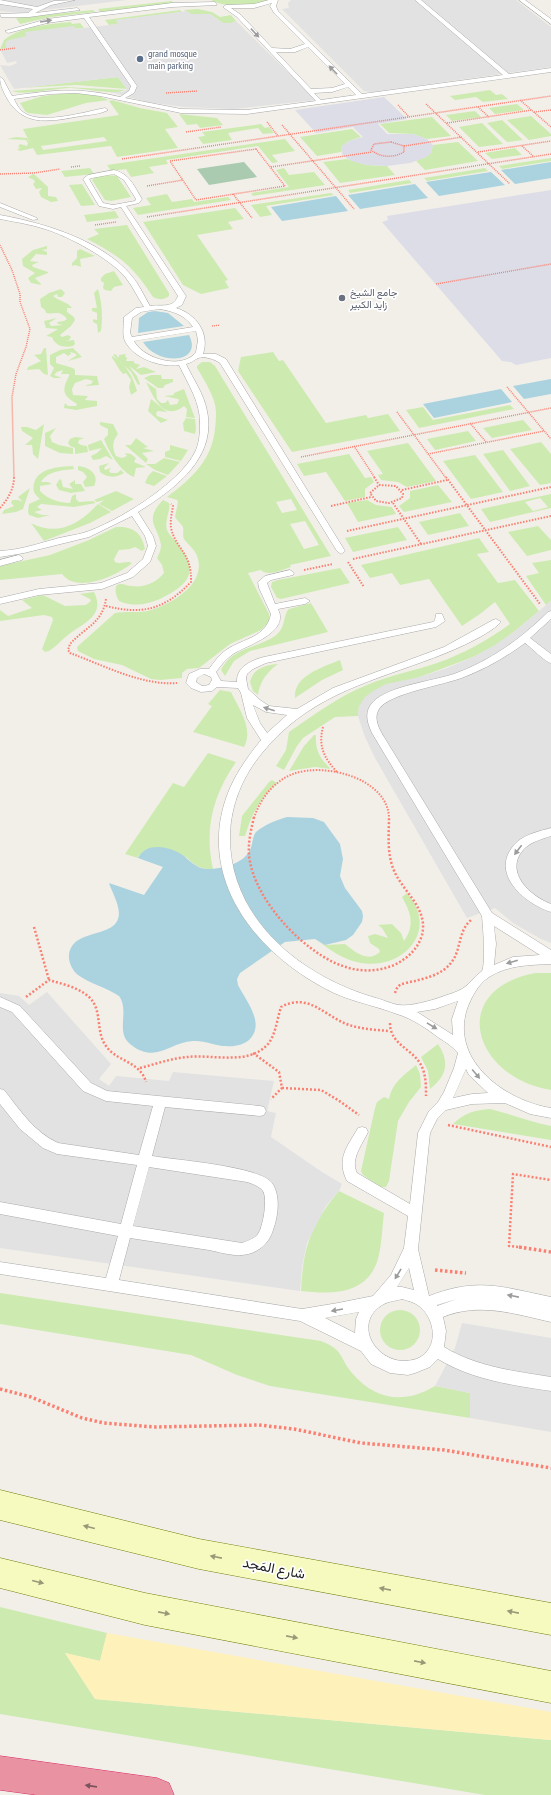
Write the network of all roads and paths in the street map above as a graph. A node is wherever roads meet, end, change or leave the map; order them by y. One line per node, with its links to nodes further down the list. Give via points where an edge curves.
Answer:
1 (72, 0): 9 (lane, via 50,3)
2 (206, 0): 7 (lane)
3 (275, 0): 8 (lane, via 254,6); 15 (lane, via 273,6 276,12)
4 (418, 0): 20 (lane)
5 (522, 0): 14 (lane)
6 (0, 2): 9 (lane)
7 (215, 4): 8 (lane); 13 (lane, via 180,4)
8 (226, 7): 17 (lane, one-way to 17, via 237,14)
9 (38, 8): 12 (lane)
10 (86, 8): 12 (lane)
11 (1, 15): 12 (lane); 13 (lane, one-way to 13, via 11,22 11,28 6,32 36,23)
12 (29, 15)
13 (85, 16): 27 (lane, via 134,86 132,92)
14 (551, 22)
15 (309, 44): 17 (lane, via 294,50); 22 (lane, one-way to 15)
16 (15, 48): 18 (path)
17 (270, 49): 23 (lane)
18 (0, 50)
19 (551, 70): 20 (lane)
20 (508, 76): 25 (lane)
21 (0, 79): 26 (lane)
22 (348, 84): 23 (lane, via 332,90); 25 (lane)
23 (310, 91): 29 (lane)
24 (551, 96): 28 (path)
25 (361, 97): 29 (lane)
26 (11, 98): 27 (lane, via 76,91); 30 (lane, via 22,114 37,118 107,113)
27 (120, 99): 29 (lane, via 158,107 205,112 257,112)
28 (520, 100): 32 (path); 33 (path)
29 (321, 103)
30 (101, 104)
31 (426, 104): 36 (path)
32 (478, 106): 36 (path); 37 (path)
33 (532, 110): 35 (path); 37 (path)
34 (551, 110): 35 (path)
35 (534, 112): 39 (path)
36 (436, 113): 38 (path); 43 (path)
37 (489, 117): 38 (path)
38 (447, 123): 44 (path)
39 (548, 124): 40 (path); 42 (path)
40 (551, 124)
41 (282, 125): 43 (path)
42 (551, 127)
43 (290, 134): 52 (path); 53 (path)
44 (462, 137): 46 (path); 49 (path)
45 (551, 141): 47 (path)
46 (404, 146): 48 (path, via 404,152 395,156 382,156); 48 (path, via 395,142 382,142 372,146)
47 (521, 146): 49 (path); 51 (path)
48 (372, 152): 53 (path)
49 (478, 153): 54 (path)
50 (551, 154): 51 (path)
51 (533, 157): 54 (path)
52 (121, 160)
53 (312, 161): 57 (path); 63 (path)
54 (489, 164): 61 (path); 63 (path)
55 (85, 165): 56 (path)
56 (71, 167)
57 (270, 167): 60 (path, via 256,149 170,161); 64 (path, via 285,186)
58 (60, 169): 59 (path)
59 (0, 174)
60 (183, 180): 62 (path); 64 (path, via 196,200)
61 (510, 184)
62 (132, 188): 67 (lane, via 139,201); 67 (lane, via 121,173 86,179 101,205)
63 (335, 188): 65 (path); 68 (path)
64 (234, 194): 65 (path)
65 (240, 203): 70 (path); 71 (path)
66 (2, 206): 72 (lane)
67 (123, 206): 71 (lane)
68 (354, 209)
69 (0, 217): 72 (lane)
70 (252, 218)
71 (131, 220): 73 (path); 78 (lane, via 182,296 179,303)
72 (33, 221): 77 (lane, via 113,261 129,277)
73 (95, 225)
74 (0, 245): 103 (path, via 12,270 30,329 16,374 12,397 14,484 7,500)
75 (551, 264): 76 (path)
76 (436, 284)
77 (148, 308): 78 (lane); 80 (lane, via 133,313 128,318 125,328)
78 (170, 308): 79 (lane, via 186,315)
79 (198, 328): 80 (lane); 81 (lane, via 202,350)
80 (128, 340): 82 (lane, via 149,359 165,363)
81 (198, 356): 82 (lane); 94 (lane, via 213,356 223,361)
82 (182, 363): 99 (lane, via 204,415 202,439 192,463)
83 (507, 387): 86 (path)
84 (551, 408): 86 (path)
85 (397, 412): 89 (path)
86 (528, 412): 87 (path); 88 (path)
87 (470, 423): 89 (path); 91 (path)
88 (544, 431): 90 (path); 91 (path)
89 (413, 434): 92 (path); 93 (path)
90 (551, 439)
91 (486, 442): 93 (path)
92 (354, 446): 94 (path); 96 (path)
93 (428, 454): 95 (path)
94 (285, 460): 104 (lane)
95 (447, 480): 98 (path); 102 (path)
96 (379, 485): 98 (path, via 390,484); 100 (path, via 372,490)
97 (551, 487): 102 (path)
98 (402, 490): 101 (path, via 402,498)
99 (154, 497): 105 (lane); 121 (path, via 172,504 170,521 175,538 191,564 191,582 178,594 143,610 130,611)
100 (371, 497): 101 (path, via 383,503); 104 (path)
101 (393, 503): 107 (path)
102 (466, 505): 107 (path); 108 (path)
103 (0, 508)
104 (315, 509): 109 (lane)
105 (133, 511): 110 (lane); 117 (lane, via 151,541 149,556 140,568 130,575)
106 (551, 516): 108 (path)
107 (404, 518): 109 (path); 111 (path)
108 (484, 530): 111 (path); 123 (path)
109 (331, 534): 112 (lane)
110 (83, 536): 113 (lane, via 21,552); 115 (lane, via 58,548)
111 (421, 544): 114 (path)
112 (341, 551): 114 (path)
113 (0, 554)
114 (347, 560): 116 (path); 118 (path)
115 (0, 563)
116 (290, 573): 122 (lane, via 262,582 262,588)
117 (102, 586): 119 (lane, via 31,593); 121 (path)
118 (364, 587)
119 (0, 601)
120 (304, 601): 122 (lane)
121 (106, 606): 129 (path, via 98,621 70,643 70,653 155,683 174,684)
122 (273, 607): 128 (lane, via 275,621 267,634 230,651)
123 (550, 615): 126 (lane)
124 (439, 616): 131 (lane, via 440,621 433,625 264,660 244,672 241,679)
125 (496, 622): 132 (lane, via 478,634 440,652 341,687)
126 (524, 639): 127 (lane); 138 (lane, via 494,659 458,676 387,696 376,704 371,717 372,724 386,749)
127 (551, 660)
128 (210, 673): 129 (lane, via 200,672); 130 (lane, via 216,677)
129 (190, 680): 130 (lane, via 193,686 203,690)
130 (216, 684): 131 (lane)
131 (244, 689): 132 (lane, one-way to 131, via 266,708 251,699); 134 (lane, via 253,720)
132 (297, 712): 134 (lane)
133 (323, 727): 135 (path, via 320,738 321,751)
134 (266, 739): 147 (lane, via 242,772 227,809 224,830 225,852 233,889 254,925 286,957 324,983)
135 (338, 772): 135 (path, via 370,785 386,806 390,863 396,876 418,906 423,924 418,946 410,956 392,966 370,971 335,963 302,942 286,927 261,894 251,867 248,836 254,813 269,791 283,778 302,772)
136 (551, 832): 137 (lane, one-way to 137, via 529,840 520,847 511,865 512,875 525,894)
137 (551, 908)
138 (488, 916): 140 (lane); 142 (lane, via 490,944)
139 (34, 927): 143 (path)
140 (551, 956)
141 (551, 959): 142 (lane, one-way to 142, via 520,960)
142 (487, 973): 144 (lane)
143 (49, 980): 146 (path); 151 (path, via 77,989 93,1000 105,1045 125,1061)
144 (467, 993): 147 (lane, via 435,1004); 149 (lane, via 460,1005 457,1019 457,1033)
145 (0, 1002): 146 (lane)
146 (13, 1006): 155 (lane, via 87,1087 106,1096)
147 (400, 1010): 149 (lane, one-way to 149, via 432,1026)
148 (389, 1031): 150 (path, via 348,1025 305,1001 296,1000 280,1007 275,1032 263,1049)
149 (462, 1051): 154 (lane, one-way to 154, via 473,1072 486,1086); 157 (lane, via 454,1081)
150 (253, 1053): 151 (path, via 242,1057 194,1056); 152 (path, via 279,1072)
151 (140, 1068): 155 (path, via 145,1075)
152 (282, 1088): 158 (path); 160 (path, via 293,1091 317,1089 344,1103 365,1120)
153 (0, 1094): 161 (lane, via 33,1135 48,1145)
154 (504, 1098): 157 (lane, via 472,1100); 159 (lane, via 530,1110)
155 (147, 1100): 156 (lane)
156 (160, 1101): 158 (lane); 161 (lane)
157 (442, 1106): 164 (lane, via 433,1115 424,1133)
158 (260, 1112)
159 (551, 1113)
160 (362, 1132): 164 (lane, via 347,1161 348,1172)
161 (145, 1161): 165 (lane); 165 (lane, via 256,1178 264,1182 270,1189 272,1198 268,1229 258,1243 242,1249)
162 (551, 1180): 167 (path, via 513,1174 509,1246)
163 (0, 1208): 165 (lane)
164 (414, 1213): 166 (lane)
165 (126, 1231): 171 (lane)
166 (411, 1249): 169 (lane); 172 (lane, one-way to 172, via 396,1279)
167 (551, 1252)
168 (0, 1268): 171 (lane)
169 (415, 1268): 170 (path); 174 (lane)
170 (468, 1273)
171 (111, 1286): 175 (lane)
172 (377, 1299): 174 (lane, via 402,1293 413,1296); 175 (lane, one-way to 175, via 338,1310); 177 (lane, via 366,1311 361,1322)
173 (551, 1304): 174 (lane, one-way to 174, via 473,1290 449,1295)
174 (428, 1306): 176 (lane, via 475,1303); 178 (lane, via 439,1323 439,1342)
175 (301, 1315): 177 (lane)
176 (551, 1316)
177 (365, 1346): 178 (lane, via 374,1357 386,1365 400,1369 414,1367 427,1361)
178 (436, 1350): 179 (lane, via 456,1363 478,1371)
179 (551, 1384)
180 (0, 1389): 181 (path, via 31,1397 82,1418 104,1423 154,1427 259,1425 294,1429 361,1443 444,1450)
181 (551, 1468)
182 (0, 1505): 184 (street, شارع المَجد, one-way to 182, via 199,1554)
183 (0, 1573): 185 (street, one-way to 185, via 145,1609)
184 (551, 1619)
185 (551, 1686)
186 (0, 1773): 187 (highway, one-way to 186)
187 (157, 1795)

